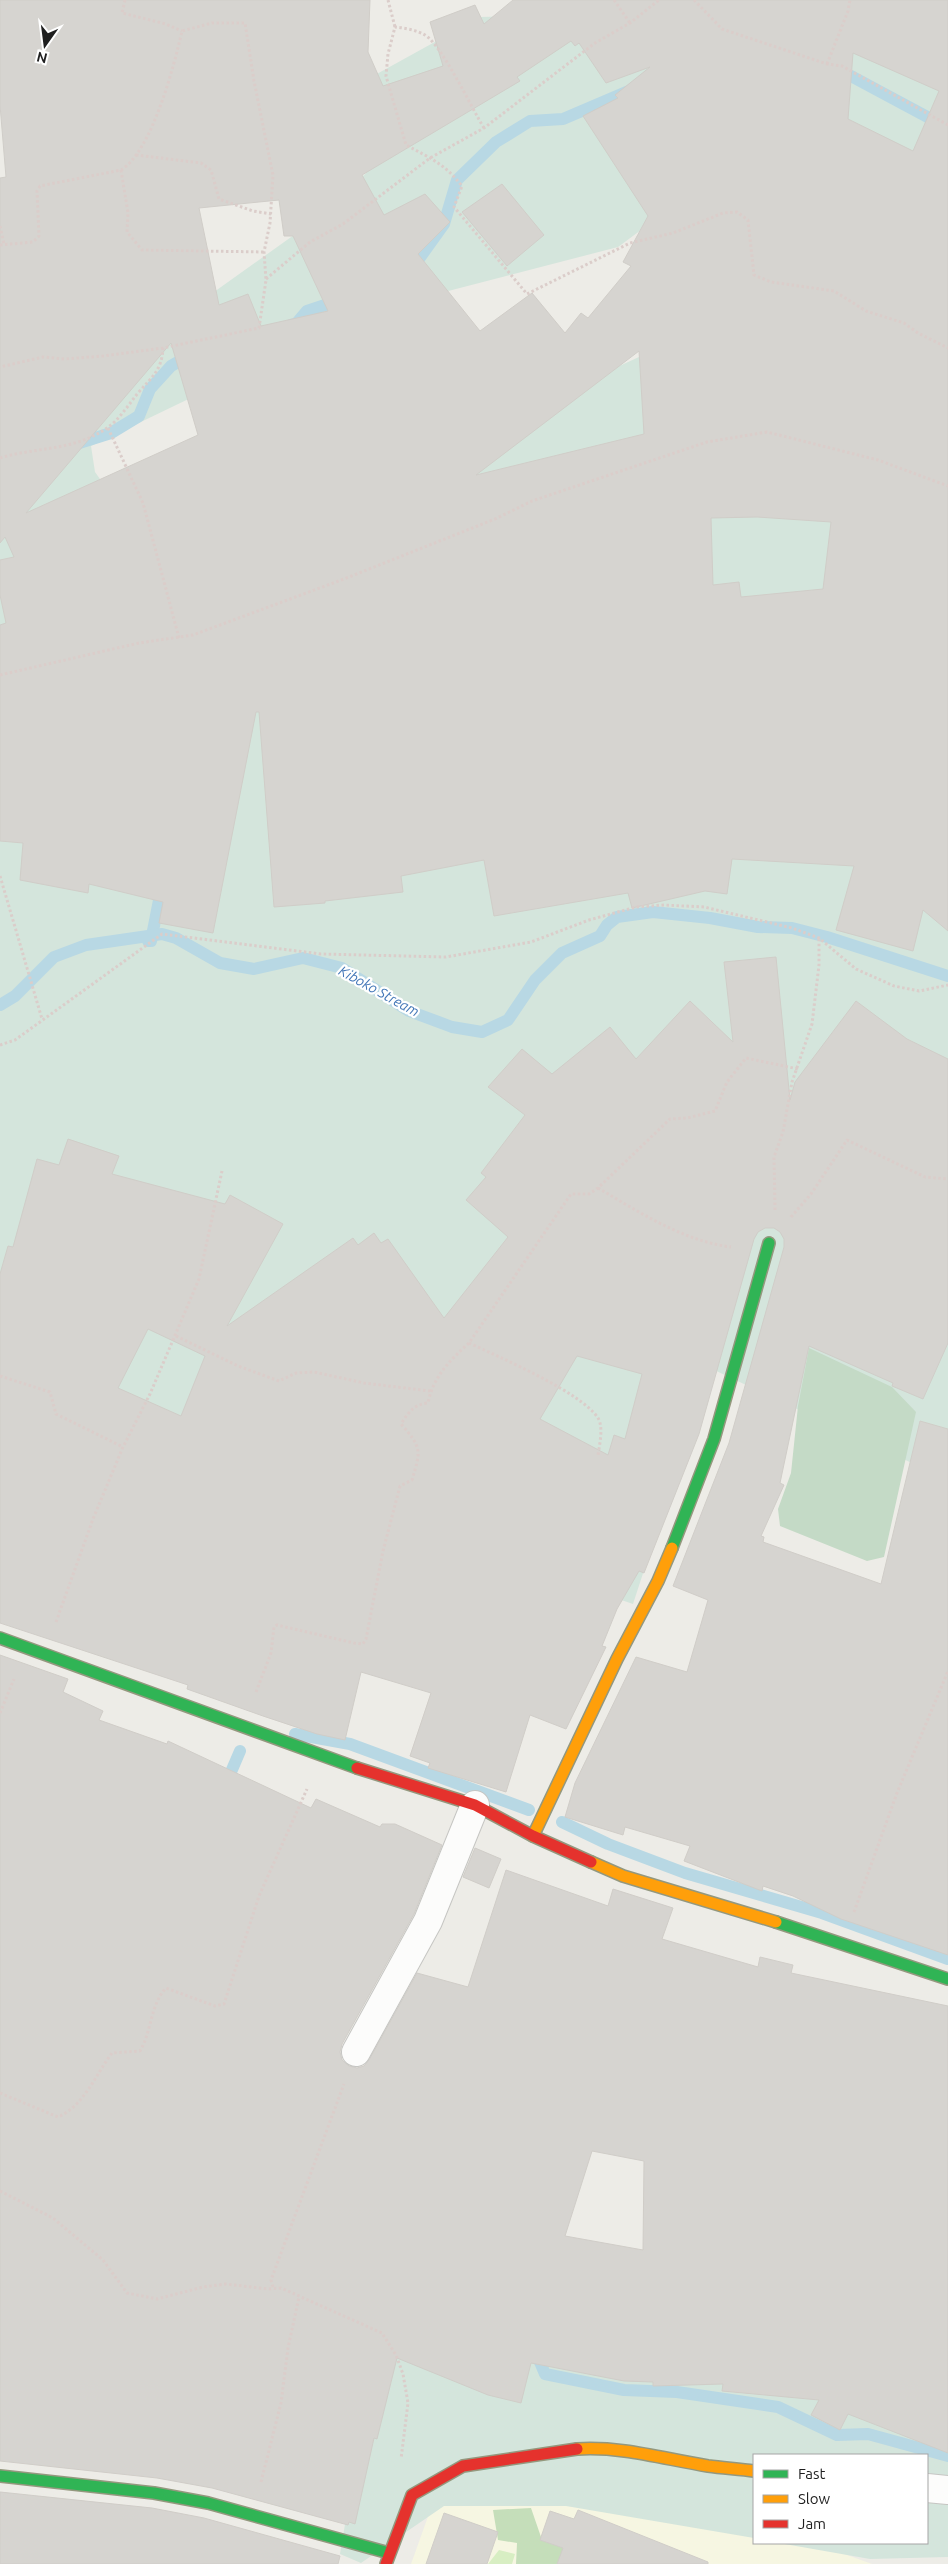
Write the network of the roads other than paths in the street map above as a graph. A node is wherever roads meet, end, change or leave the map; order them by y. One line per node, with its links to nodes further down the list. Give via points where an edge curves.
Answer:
1 (770, 1243): 4 (street, via 714,1439 684,1518 658,1581)
2 (0, 1638): 3 (street, via 321,1756)
3 (475, 1805): 4 (street); 6 (street, via 428,1921)
4 (533, 1836): 5 (street, via 623,1876 743,1911)
5 (948, 1979)
6 (356, 2052)
7 (753, 2471): 11 (street, via 596,2448 463,2466 412,2495)
8 (0, 2476): 11 (street, via 154,2493 208,2503)
9 (928, 2488): 10 (street)
10 (948, 2490)
11 (389, 2552): 12 (street)
12 (386, 2564)

